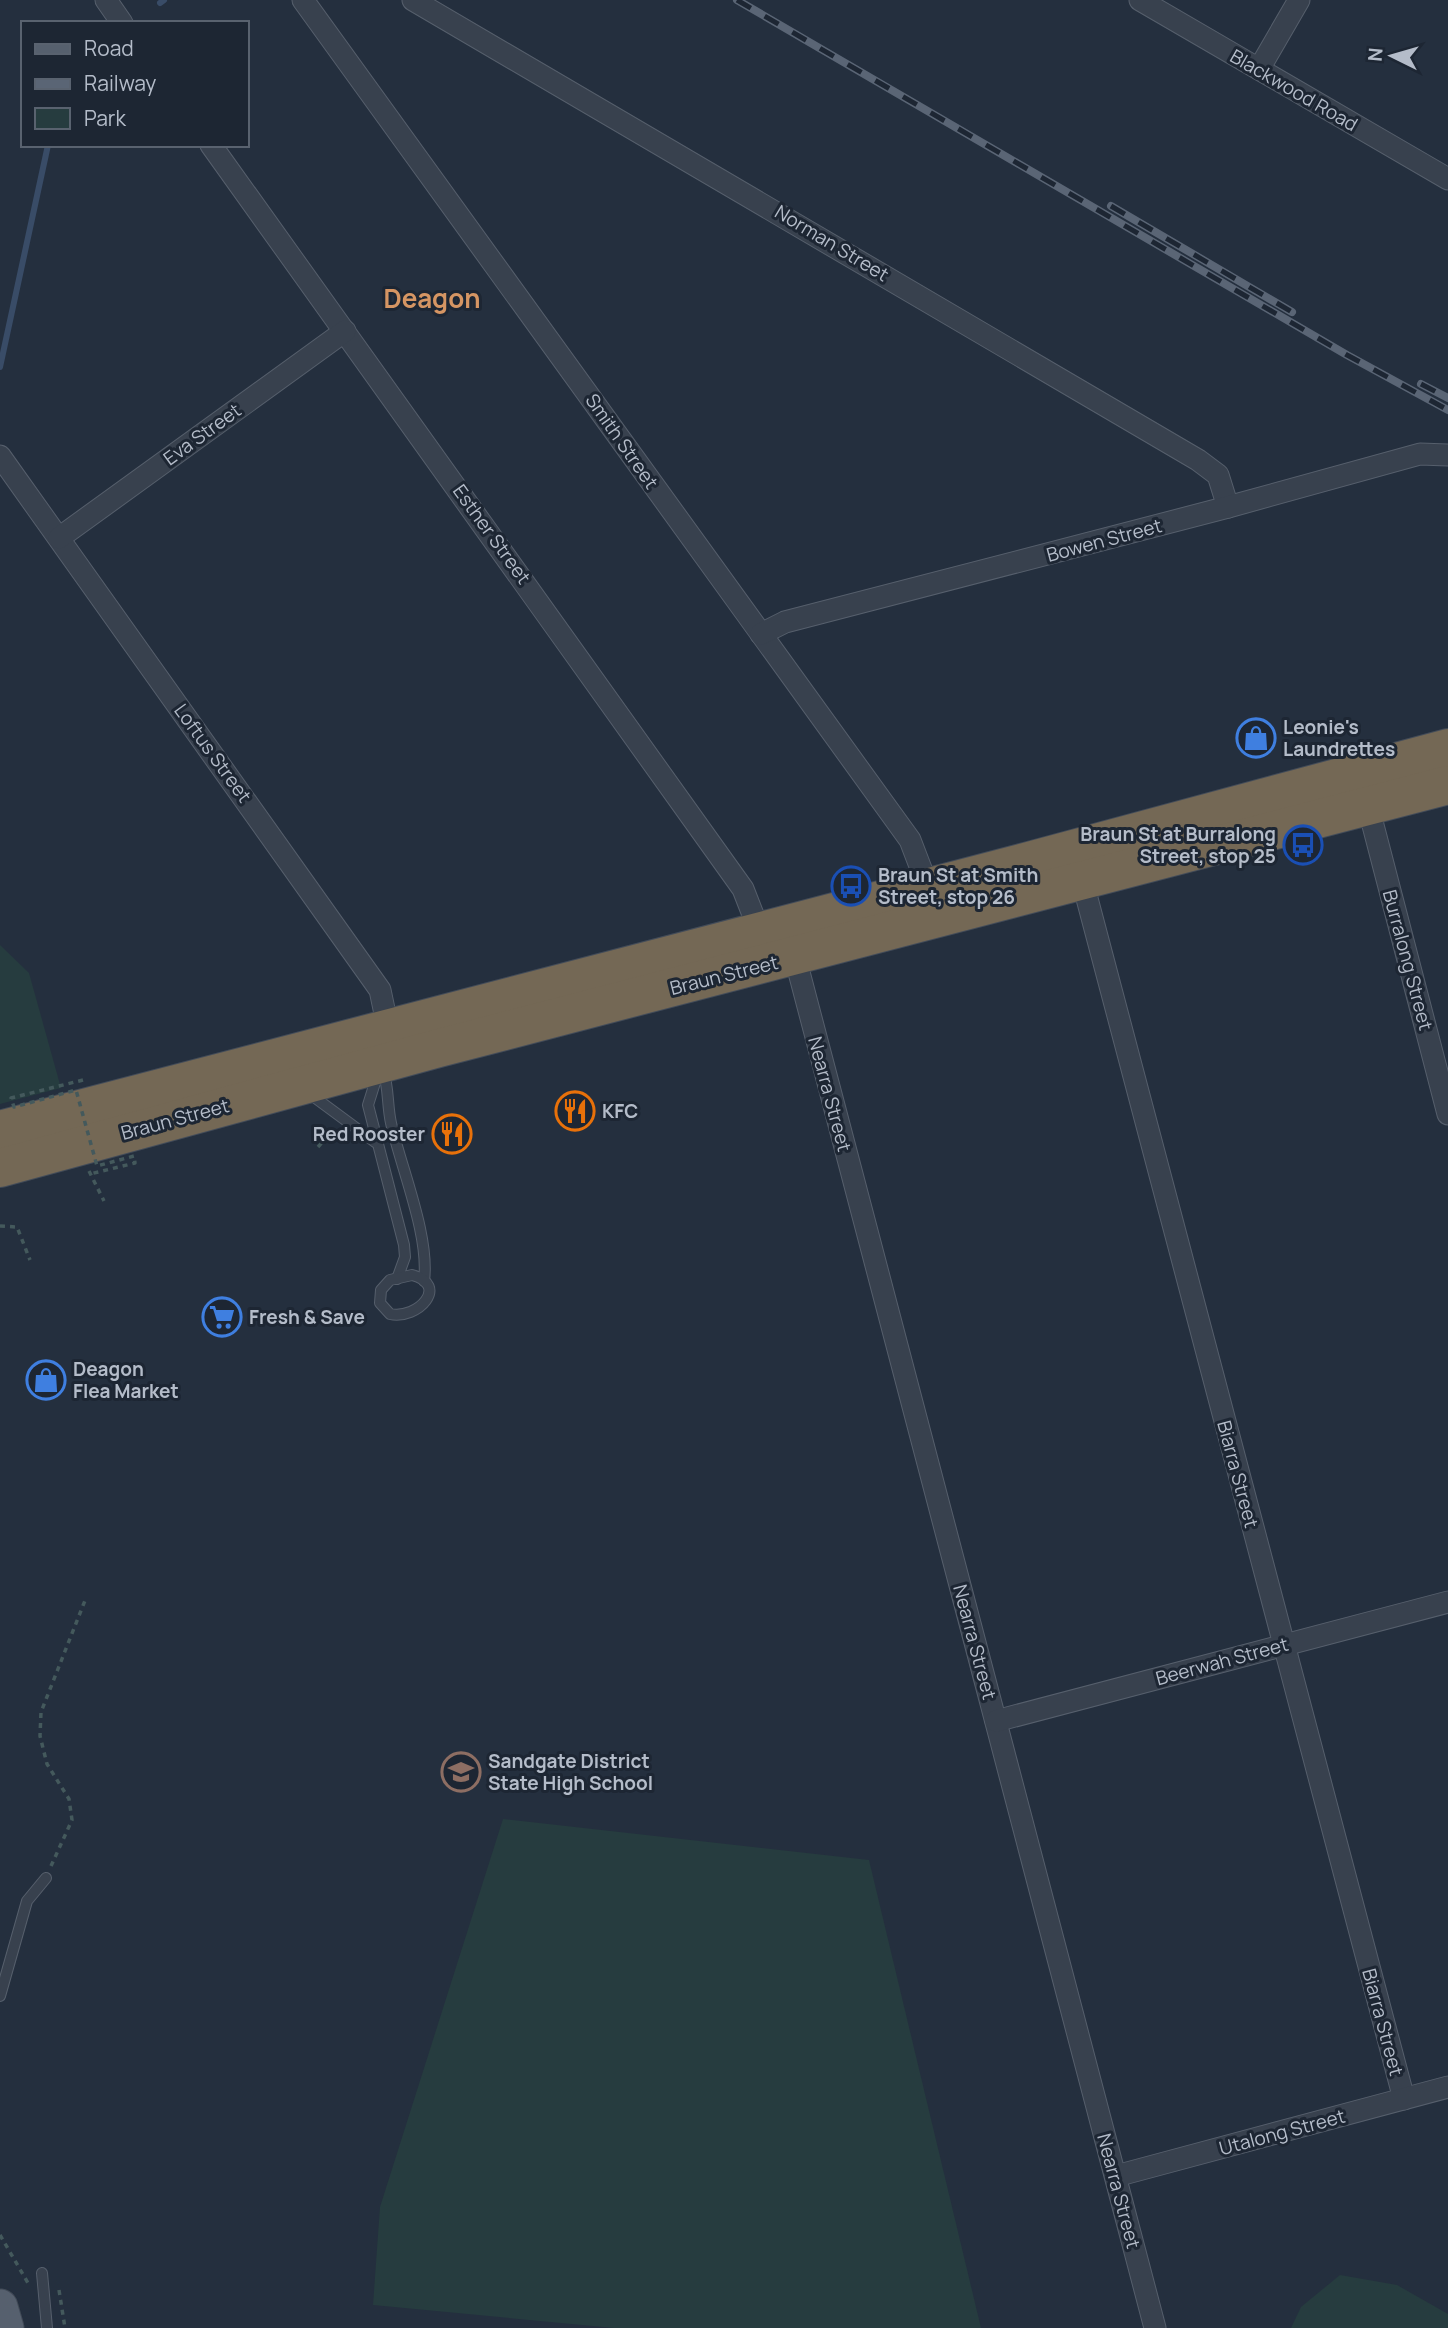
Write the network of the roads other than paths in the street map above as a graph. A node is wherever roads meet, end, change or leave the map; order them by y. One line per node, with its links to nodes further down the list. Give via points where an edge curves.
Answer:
1 (106, 0): 6 (street)
2 (303, 0): 15 (street, Smith Street)
3 (413, 0): 13 (street, Norman Street, via 1198,460 1218,475)
4 (1140, 0): 7 (street, Blackwood Road)
5 (1300, 0): 7 (street)
6 (121, 21)
7 (1259, 69): 9 (street, Blackwood Road)
8 (212, 147): 10 (street, Esther Street)
9 (1448, 179)
10 (345, 331): 14 (street, Eva Street); 21 (street, Esther Street, via 743,889)
11 (1448, 455): 13 (street, Bowen Street, via 1420,454)
12 (0, 456): 14 (street, Loftus Street)
13 (1228, 507): 15 (street, Bowen Street, via 785,622)
14 (59, 538): 23 (street, Loftus Street, via 380,990)
15 (761, 634): 20 (street, Smith Street, via 910,840)
16 (1448, 748): 19 (highway, Braun Street)
17 (1448, 785): 18 (highway, Braun Street)
18 (1368, 806): 19 (highway, Braun Street); 25 (street, Burralong Street)
19 (1078, 866): 20 (highway, Braun Street); 22 (highway, Braun Street); 32 (street, Biarra Street)
20 (928, 887): 21 (highway, Braun Street)
21 (759, 930): 23 (highway, Braun Street)
22 (795, 957): 23 (highway, Braun Street); 33 (street, Nearra Street)
23 (385, 1046): 24 (highway, Braun Street); 26 (highway, Braun Street); 27 (lane, via 368,1105); 30 (lane, via 391,1122 424,1253)
24 (294, 1087): 27 (lane, via 316,1096); 28 (highway, Braun Street)
25 (1448, 1114)
26 (0, 1130)
27 (375, 1142): 29 (lane, via 404,1245)
28 (0, 1168)
29 (397, 1279): 30 (lane, via 412,1275); 30 (lane, via 385,1284 379,1296 384,1309 396,1315 423,1306 429,1294)
30 (424, 1281)
31 (1448, 1602): 32 (street, Beerwah Street)
32 (1282, 1644): 33 (street, Beerwah Street); 37 (street, Biarra Street)
33 (996, 1721): 38 (street, Nearra Street)
34 (46, 1878): 35 (lane, via 27,1901)
35 (0, 1996)
36 (1448, 2087): 37 (street, Utalong Street)
37 (1404, 2099): 38 (street, Utalong Street)
38 (1116, 2176): 43 (street, Nearra Street)
39 (42, 2273): 42 (lane)
40 (0, 2307): 41 (main road)
41 (6, 2328)
42 (47, 2328)
43 (1155, 2328)

